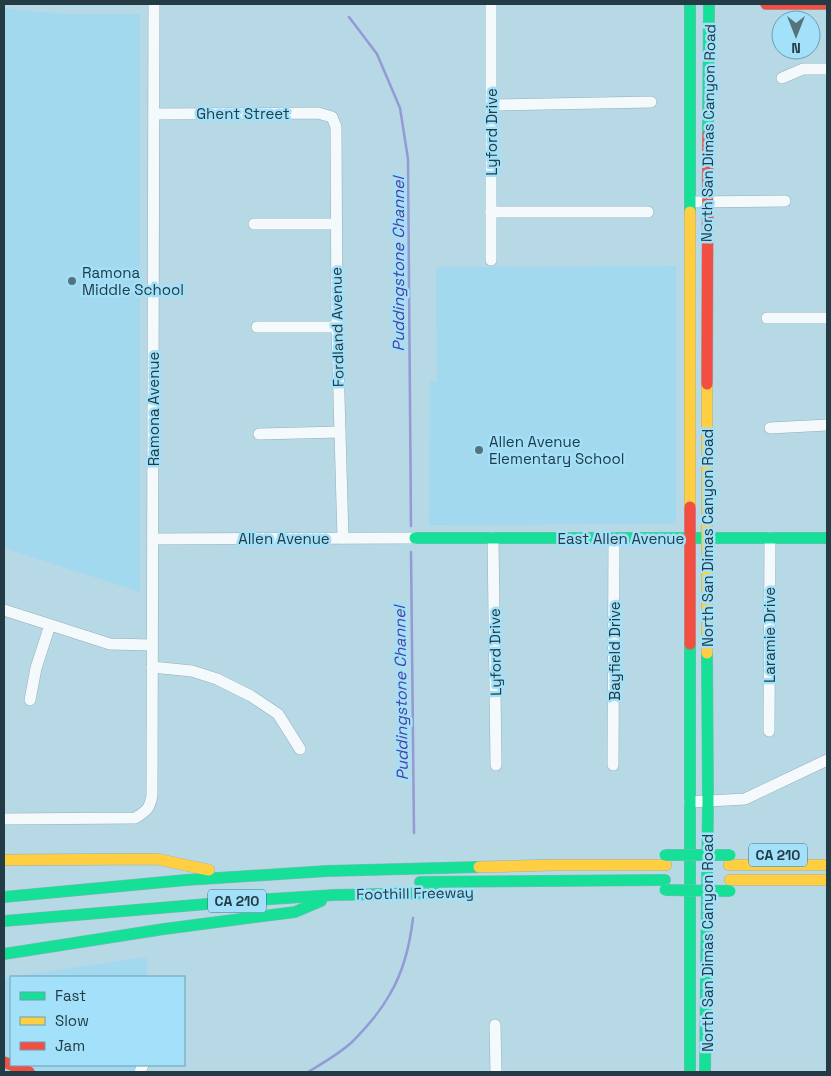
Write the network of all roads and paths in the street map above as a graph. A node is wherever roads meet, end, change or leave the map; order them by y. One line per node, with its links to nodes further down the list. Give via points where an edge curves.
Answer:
1 (154, 4): 11 (street, Ramona Avenue)
2 (491, 4): 10 (street, Lyford Drive)
3 (690, 4): 14 (main road, North San Dimas Canyon Road)
4 (709, 4): 15 (main road, North San Dimas Canyon Road)
5 (766, 4): 6 (main road)
6 (827, 4)
7 (827, 69): 8 (street, via 803,69)
8 (782, 78)
9 (652, 102): 10 (street)
10 (491, 105): 16 (street, Lyford Drive)
11 (154, 114): 12 (street, Ghent Street, via 318,113); 37 (street, Ramona Avenue)
12 (332, 117): 19 (street, Fordland Avenue, via 336,127)
13 (785, 201): 15 (street)
14 (691, 202): 15 (street); 33 (main road, North San Dimas Canyon Road)
15 (707, 202): 34 (main road, North San Dimas Canyon Road)
16 (491, 212): 17 (street); 20 (street, Lyford Drive)
17 (648, 212)
18 (254, 224): 19 (street)
19 (335, 224): 24 (street, Fordland Avenue)
20 (491, 260)
21 (766, 318): 22 (street)
22 (827, 318)
23 (257, 327): 24 (street)
24 (336, 327): 27 (street, Fordland Avenue)
25 (827, 426): 26 (street)
26 (770, 428)
27 (340, 432): 28 (street); 29 (street, Fordland Avenue)
28 (259, 434)
29 (343, 538): 30 (street, Allen Avenue); 37 (street, Allen Avenue)
30 (416, 538): 31 (main road, East Allen Avenue)
31 (493, 538): 32 (main road, East Allen Avenue); 46 (street, Lyford Drive)
32 (614, 538): 33 (main road, East Allen Avenue); 47 (street, Bayfield Drive)
33 (690, 538): 34 (main road, East Allen Avenue); 49 (main road, North San Dimas Canyon Road)
34 (706, 538): 35 (main road, East Allen Avenue); 48 (main road, North San Dimas Canyon Road)
35 (770, 538): 36 (main road, East Allen Avenue); 43 (street, Laramie Drive)
36 (827, 538)
37 (153, 539): 40 (street, Ramona Avenue)
38 (4, 610): 39 (street)
39 (50, 625): 40 (street, via 110,644); 42 (street)
40 (152, 646): 41 (street, Ramona Avenue)
41 (152, 667): 44 (street, via 192,671 217,678 251,696 278,714); 50 (street, Ramona Avenue, via 152,795 145,812 135,818 123,819)
42 (30, 700)
43 (769, 731)
44 (300, 749)
45 (827, 760): 48 (street, via 745,799)
46 (496, 765)
47 (613, 765)
48 (708, 801): 49 (street); 77 (main road, North San Dimas Canyon Road)
49 (690, 802): 76 (main road, North San Dimas Canyon Road)
50 (4, 819)
51 (827, 855): 54 (main road, CA 210)
52 (4, 860): 57 (main road, via 157,859)
53 (665, 860): 54 (main road, CA 210, bridge); 55 (main road, via 527,866); 55 (main road, CA 210, via 519,855)
54 (730, 860): 56 (main road)
55 (448, 862): 57 (main road, CA 210, via 377,859); 67 (main road, via 186,880)
56 (827, 864)
57 (209, 870): 58 (main road, CA 210)
58 (111, 876)
59 (827, 880): 63 (main road)
60 (409, 882): 62 (main road, via 542,880)
61 (346, 884): 64 (main road)
62 (665, 885): 63 (main road, Foothill Freeway / CA 210, bridge); 66 (main road, Foothill Freeway / CA 210, via 553,891)
63 (730, 885): 65 (main road, Foothill Freeway / CA 210)
64 (251, 889)
65 (827, 891)
66 (334, 895): 70 (main road, Foothill Freeway / CA 210); 71 (main road, via 295,912)
67 (4, 897)
68 (109, 901): 69 (main road)
69 (4, 910)
70 (4, 921)
71 (4, 954)
72 (495, 1025): 75 (street)
73 (14, 1066): 74 (main road)
74 (29, 1072)
75 (496, 1072)
76 (690, 1072)
77 (705, 1072)

